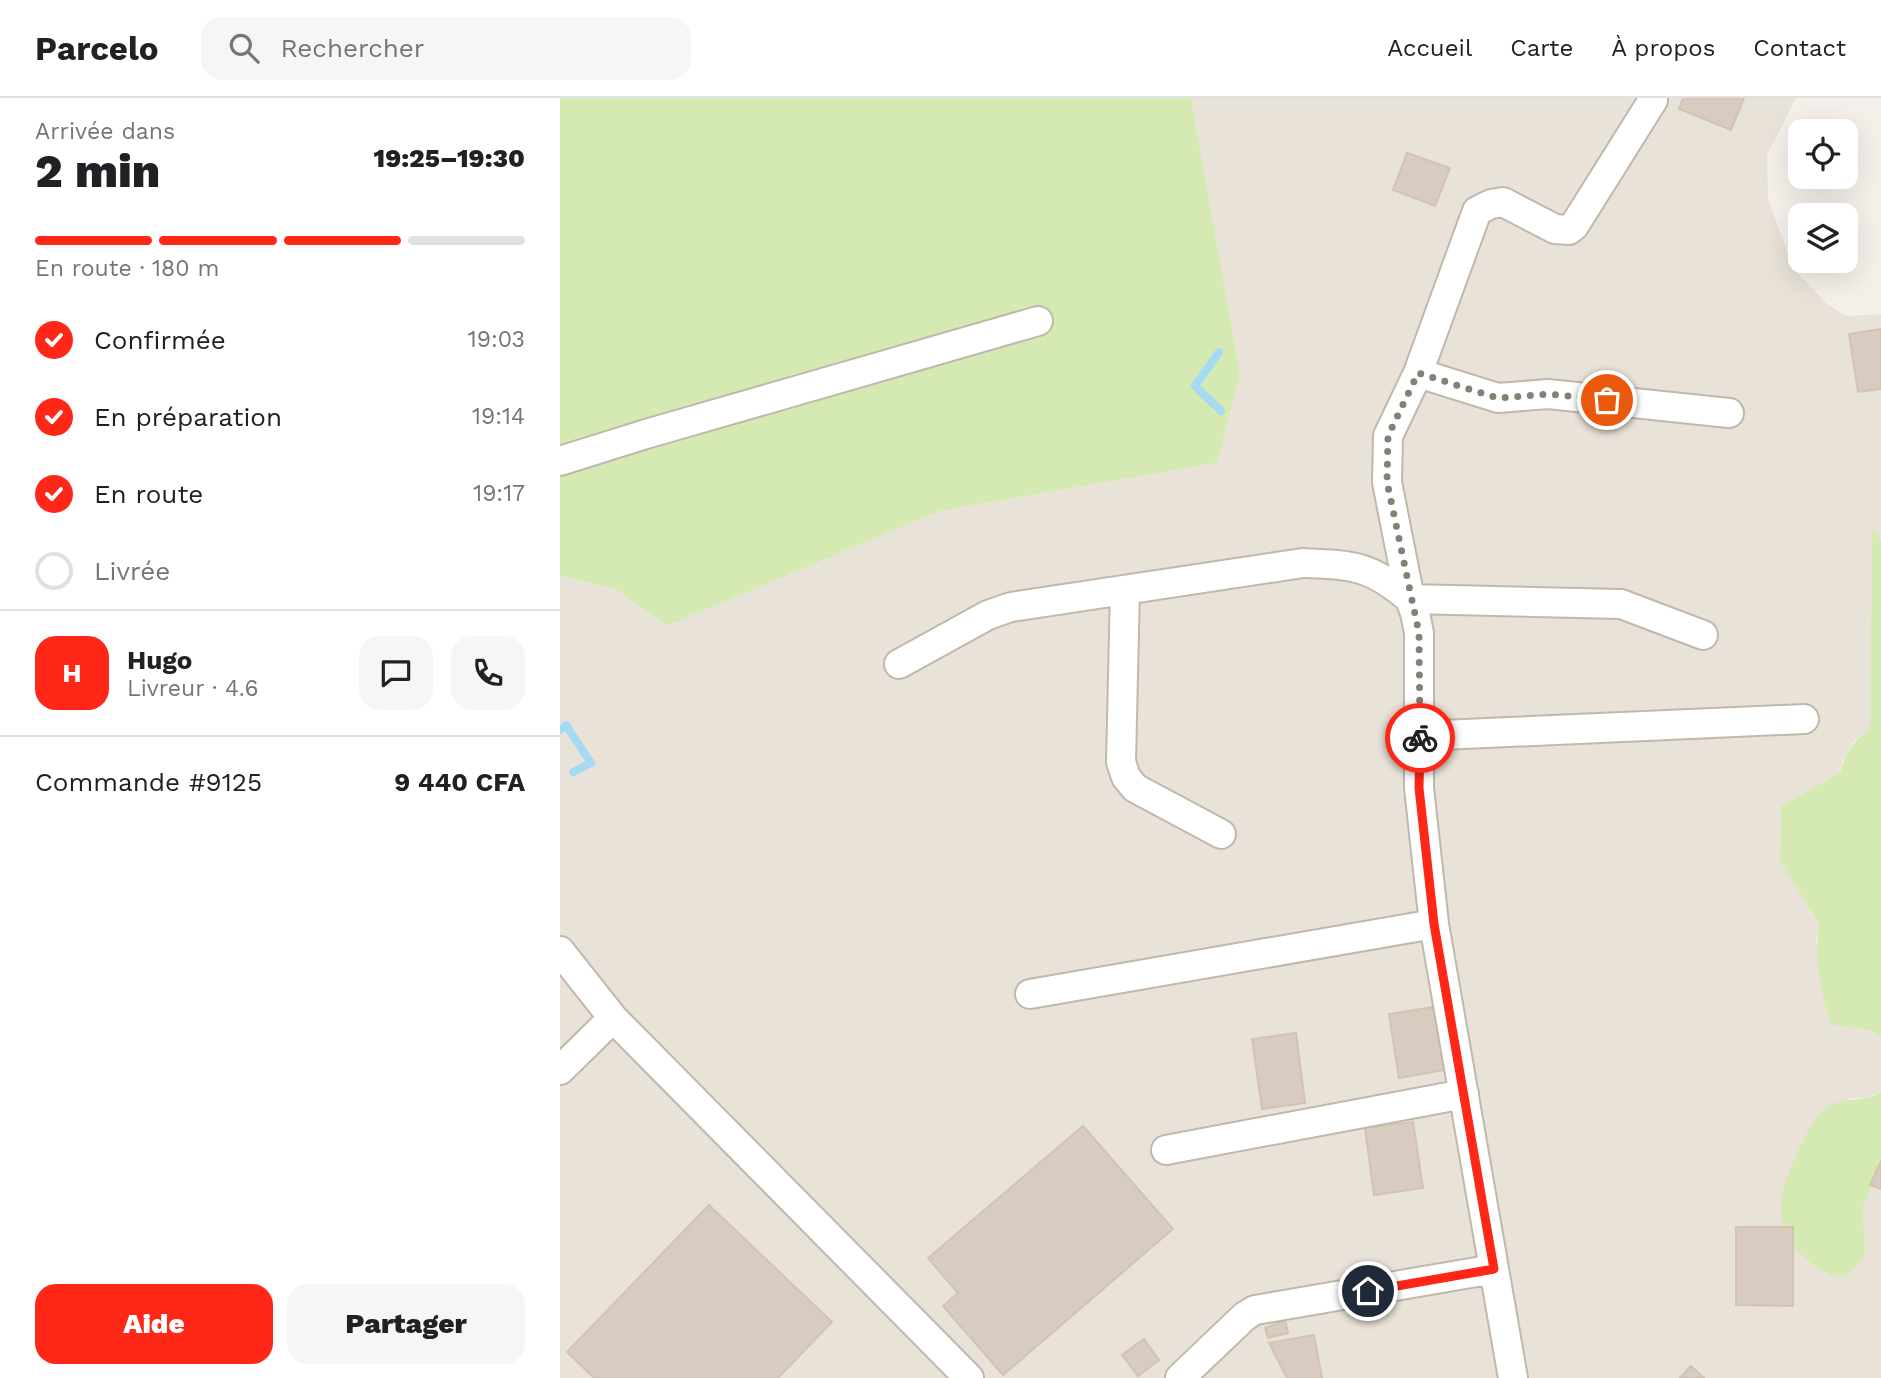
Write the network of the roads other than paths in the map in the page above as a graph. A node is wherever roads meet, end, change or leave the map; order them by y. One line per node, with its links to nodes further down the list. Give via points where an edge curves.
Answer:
1 (1653, 100): 3 (street, via 1569,230 1555,229 1503,202 1476,211)
2 (1038, 321): 5 (street)
3 (1418, 373): 4 (street, via 1498,398 1548,394); 7 (street, via 1388,436 1386,459)
4 (1729, 413)
5 (560, 461)
6 (1125, 590): 7 (street, via 1303,563 1367,570); 9 (street, via 1011,607); 12 (street, via 1121,762 1126,777 1135,788)
7 (1410, 599): 8 (street, via 1621,604); 11 (street, via 1419,633)
8 (1703, 635)
9 (899, 664)
10 (1804, 719): 11 (street)
11 (1419, 736): 13 (street, via 1419,788)
12 (1221, 834)
13 (1434, 924): 15 (street); 18 (street)
14 (560, 951): 16 (street)
15 (1030, 994)
16 (613, 1018): 17 (street); 21 (street)
17 (560, 1070)
18 (1464, 1094): 19 (street); 20 (street)
19 (1166, 1150)
20 (1494, 1269): 22 (street, via 1255,1310); 23 (street)
21 (969, 1378)
22 (1180, 1378)
23 (1513, 1378)

